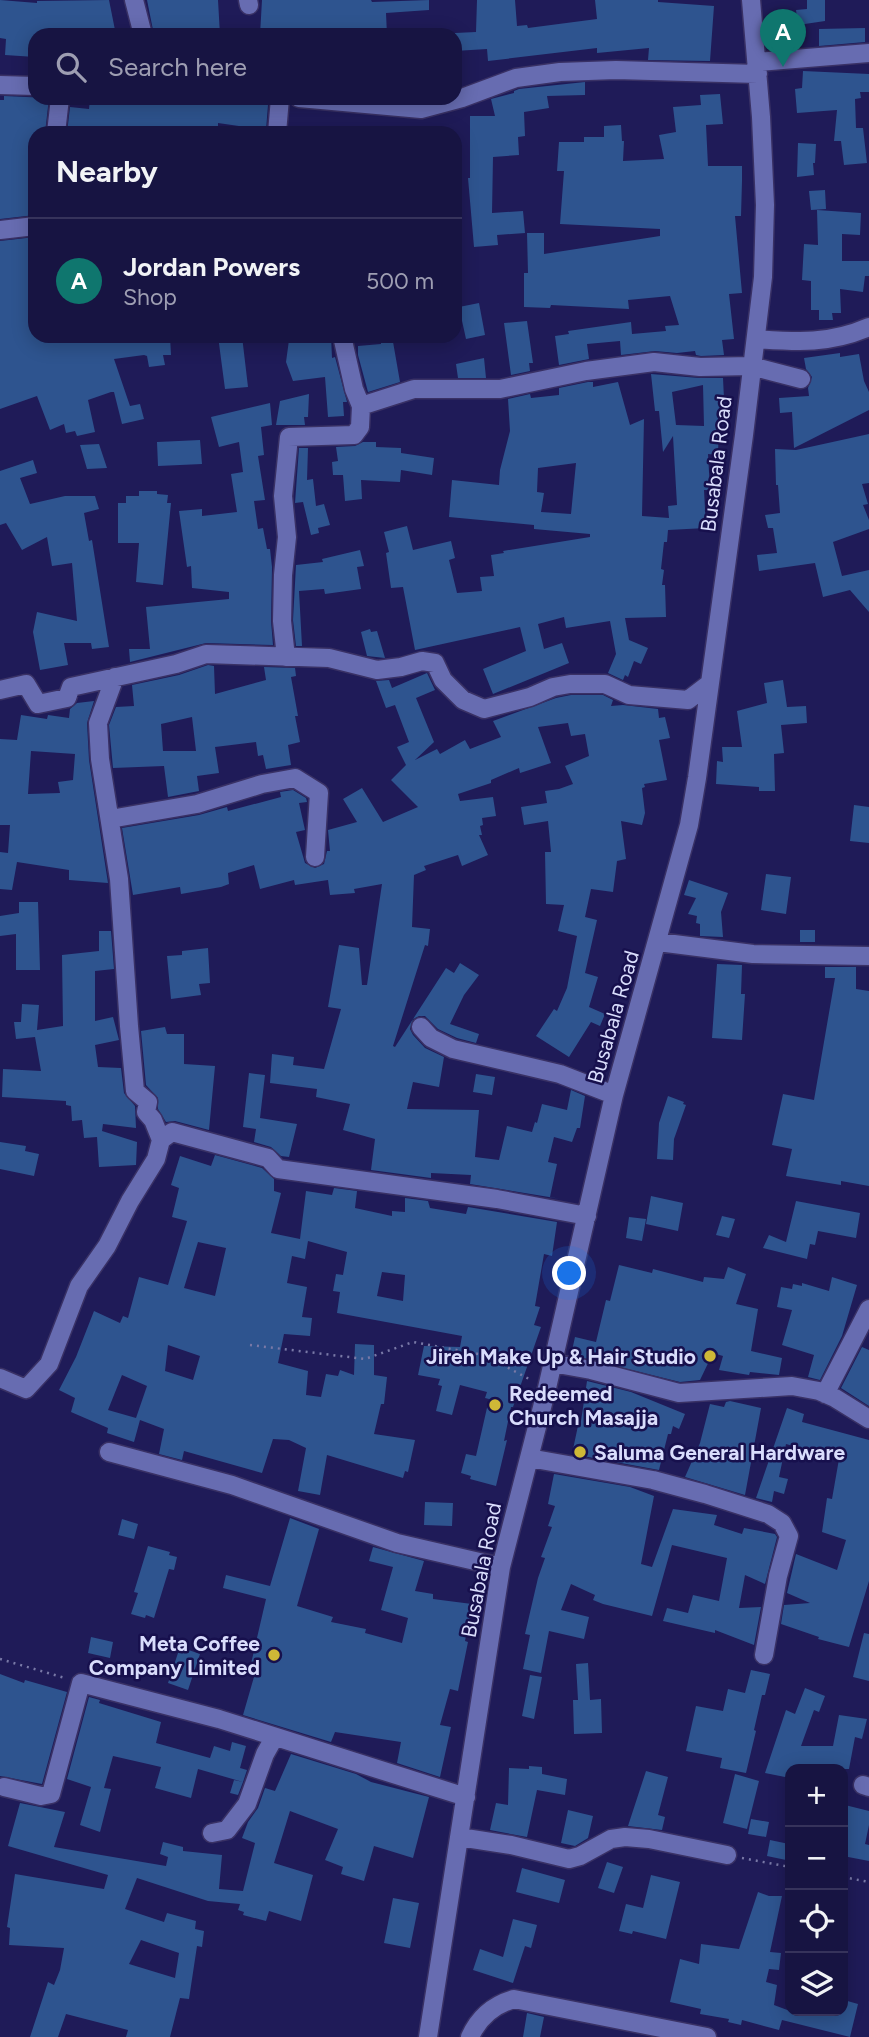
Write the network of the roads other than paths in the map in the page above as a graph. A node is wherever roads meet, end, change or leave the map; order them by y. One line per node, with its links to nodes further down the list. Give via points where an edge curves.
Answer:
1 (134, 0): 3 (street)
2 (751, 0): 5 (street, Busabala Road)
3 (141, 28)
4 (869, 53): 5 (street)
5 (757, 68): 8 (street, via 560,72 516,78); 18 (street, Busabala Road, via 765,205)
6 (0, 85): 7 (street)
7 (28, 86)
8 (462, 98)
9 (59, 105): 13 (street)
10 (279, 105): 14 (street)
11 (384, 105): 12 (street)
12 (433, 105)
13 (57, 126)
14 (278, 126)
15 (28, 227): 16 (street)
16 (0, 230)
17 (869, 327): 18 (street, via 824,341)
18 (756, 339): 20 (street, Busabala Road)
19 (344, 343): 22 (street)
20 (751, 366): 21 (street); 22 (street, via 654,362 500,389 414,389); 25 (street, Busabala Road)
21 (801, 379)
22 (361, 406): 23 (street, via 360,427 354,435 289,437 282,621)
23 (286, 657): 24 (street, via 206,654); 25 (street, via 329,658 377,670 422,661 435,663 443,680 463,700 484,709 570,684 605,684 629,695 688,700)
24 (115, 677): 26 (street, via 71,687 67,698 38,704 26,684); 27 (street, via 98,723)
25 (709, 684): 29 (street, Busabala Road, via 689,825)
26 (0, 690)
27 (110, 818): 28 (street, via 197,804 295,778 320,793); 33 (street, via 135,1091 148,1102 146,1112)
28 (314, 857)
29 (658, 942): 30 (street, via 753,954); 32 (street, Busabala Road)
30 (869, 956)
31 (421, 1027): 32 (street, via 443,1045 560,1074)
32 (614, 1095): 34 (street, Busabala Road)
33 (161, 1140): 34 (street, via 172,1132 268,1158 278,1169); 37 (street, via 156,1159 79,1286 49,1364 26,1389)
34 (587, 1216): 36 (street, Busabala Road)
35 (869, 1309): 38 (street)
36 (552, 1363): 38 (street, via 679,1393 792,1386); 41 (street, Busabala Road)
37 (0, 1378)
38 (825, 1394): 39 (street)
39 (869, 1419)
40 (109, 1452): 42 (street, via 232,1485 397,1543)
41 (528, 1458): 42 (street, Busabala Road); 43 (street, via 653,1480 768,1514 782,1523 789,1536)
42 (500, 1567): 46 (street, Busabala Road)
43 (764, 1656)
44 (274, 1738): 45 (street, via 81,1683 51,1794); 46 (street); 47 (street, via 247,1804 227,1830)
45 (4, 1787)
46 (466, 1797): 48 (street, Busabala Road)
47 (212, 1833)
48 (459, 1837): 49 (street, via 569,1859 625,1837); 50 (street, Busabala Road)
49 (727, 1855)
50 (428, 2037)
51 (470, 2037): 52 (street, via 482,2017 514,1999)
52 (706, 2037)

